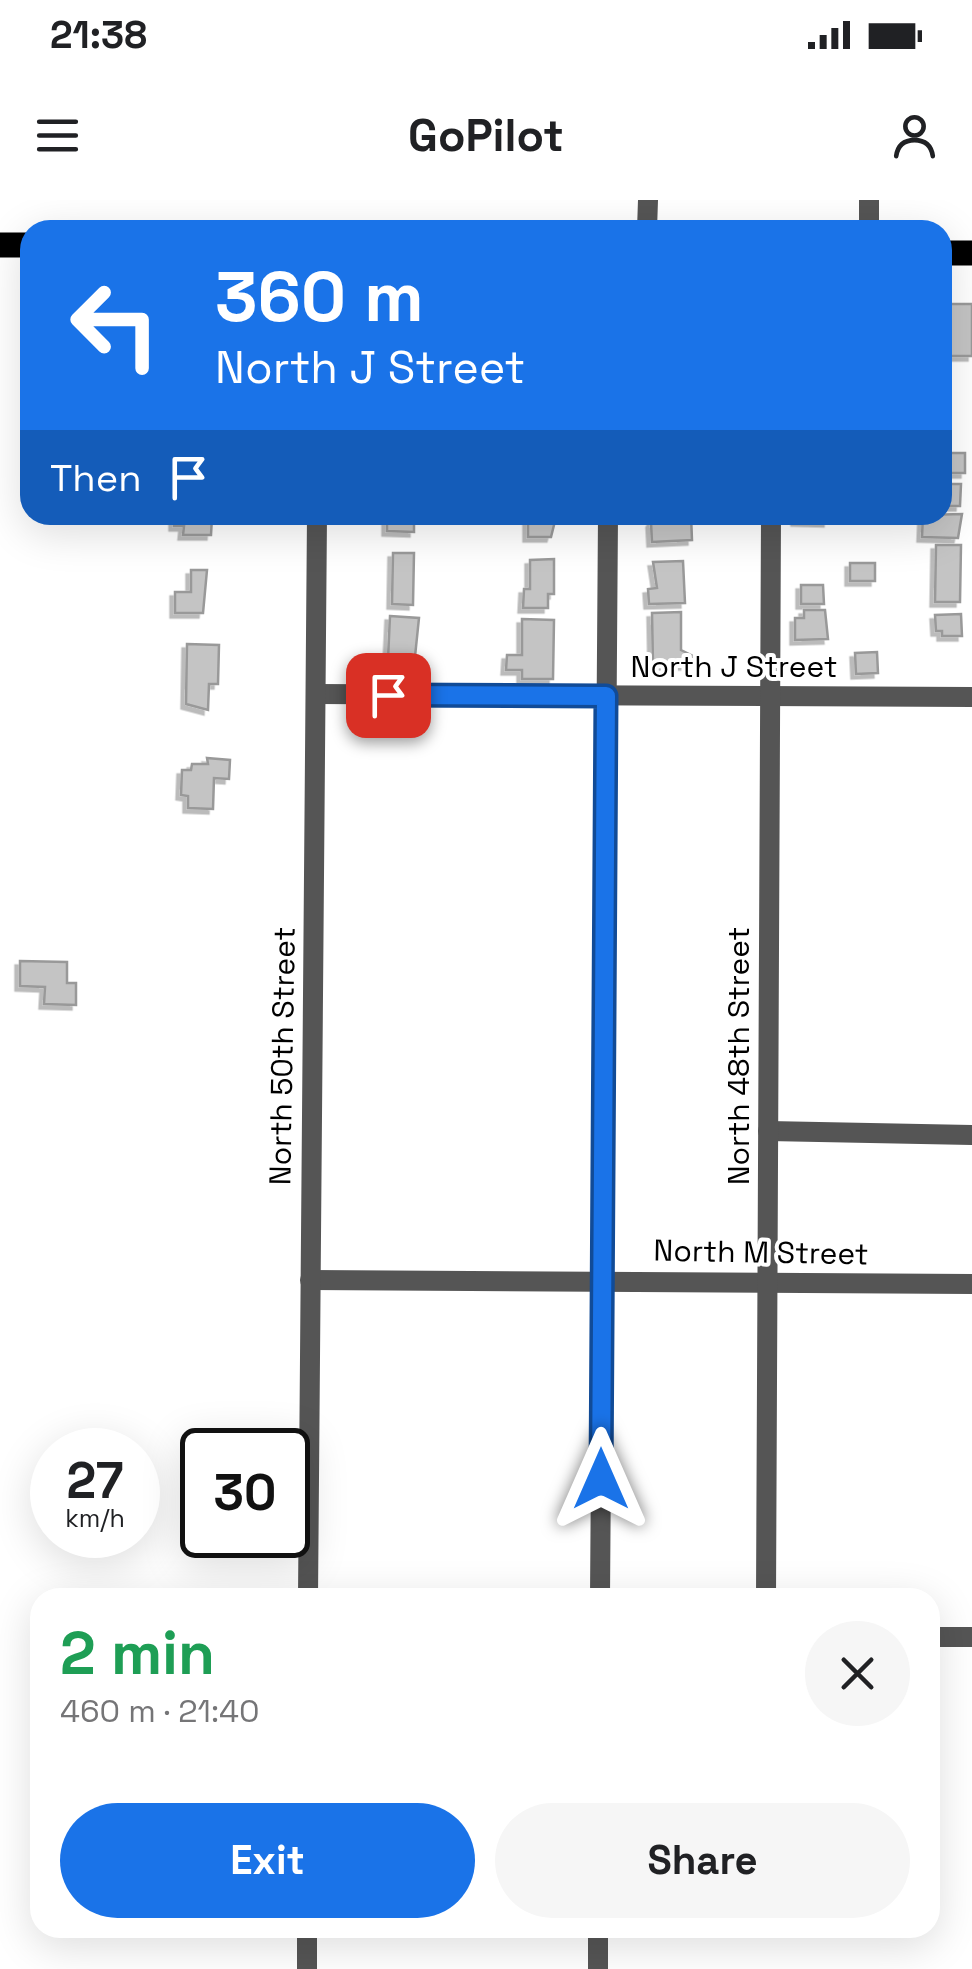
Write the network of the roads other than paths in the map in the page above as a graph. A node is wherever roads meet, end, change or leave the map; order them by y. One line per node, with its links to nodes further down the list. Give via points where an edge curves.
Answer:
1 (316, 525): 4 (street, North 50th Street)
2 (608, 525): 5 (street)
3 (771, 525): 6 (street, North 48th Street)
4 (316, 694): 5 (street, North J Street); 10 (street, North 50th Street)
5 (606, 696): 6 (street, North J Street); 11 (street)
6 (770, 696): 7 (street, North J Street); 8 (street, North 48th Street)
7 (972, 697)
8 (768, 1131): 9 (street); 12 (street, North 48th Street)
9 (972, 1135)
10 (310, 1280): 11 (street, North M Street); 14 (street, North 50th Street)
11 (602, 1280): 12 (street, North M Street); 15 (street)
12 (768, 1282): 13 (street, North M Street); 16 (street, North 48th Street)
13 (972, 1284)
14 (308, 1588)
15 (600, 1588)
16 (766, 1588)
17 (940, 1637): 18 (street)
18 (972, 1637)
19 (307, 1938): 21 (street)
20 (598, 1938): 22 (street)
21 (307, 1969)
22 (598, 1969)

